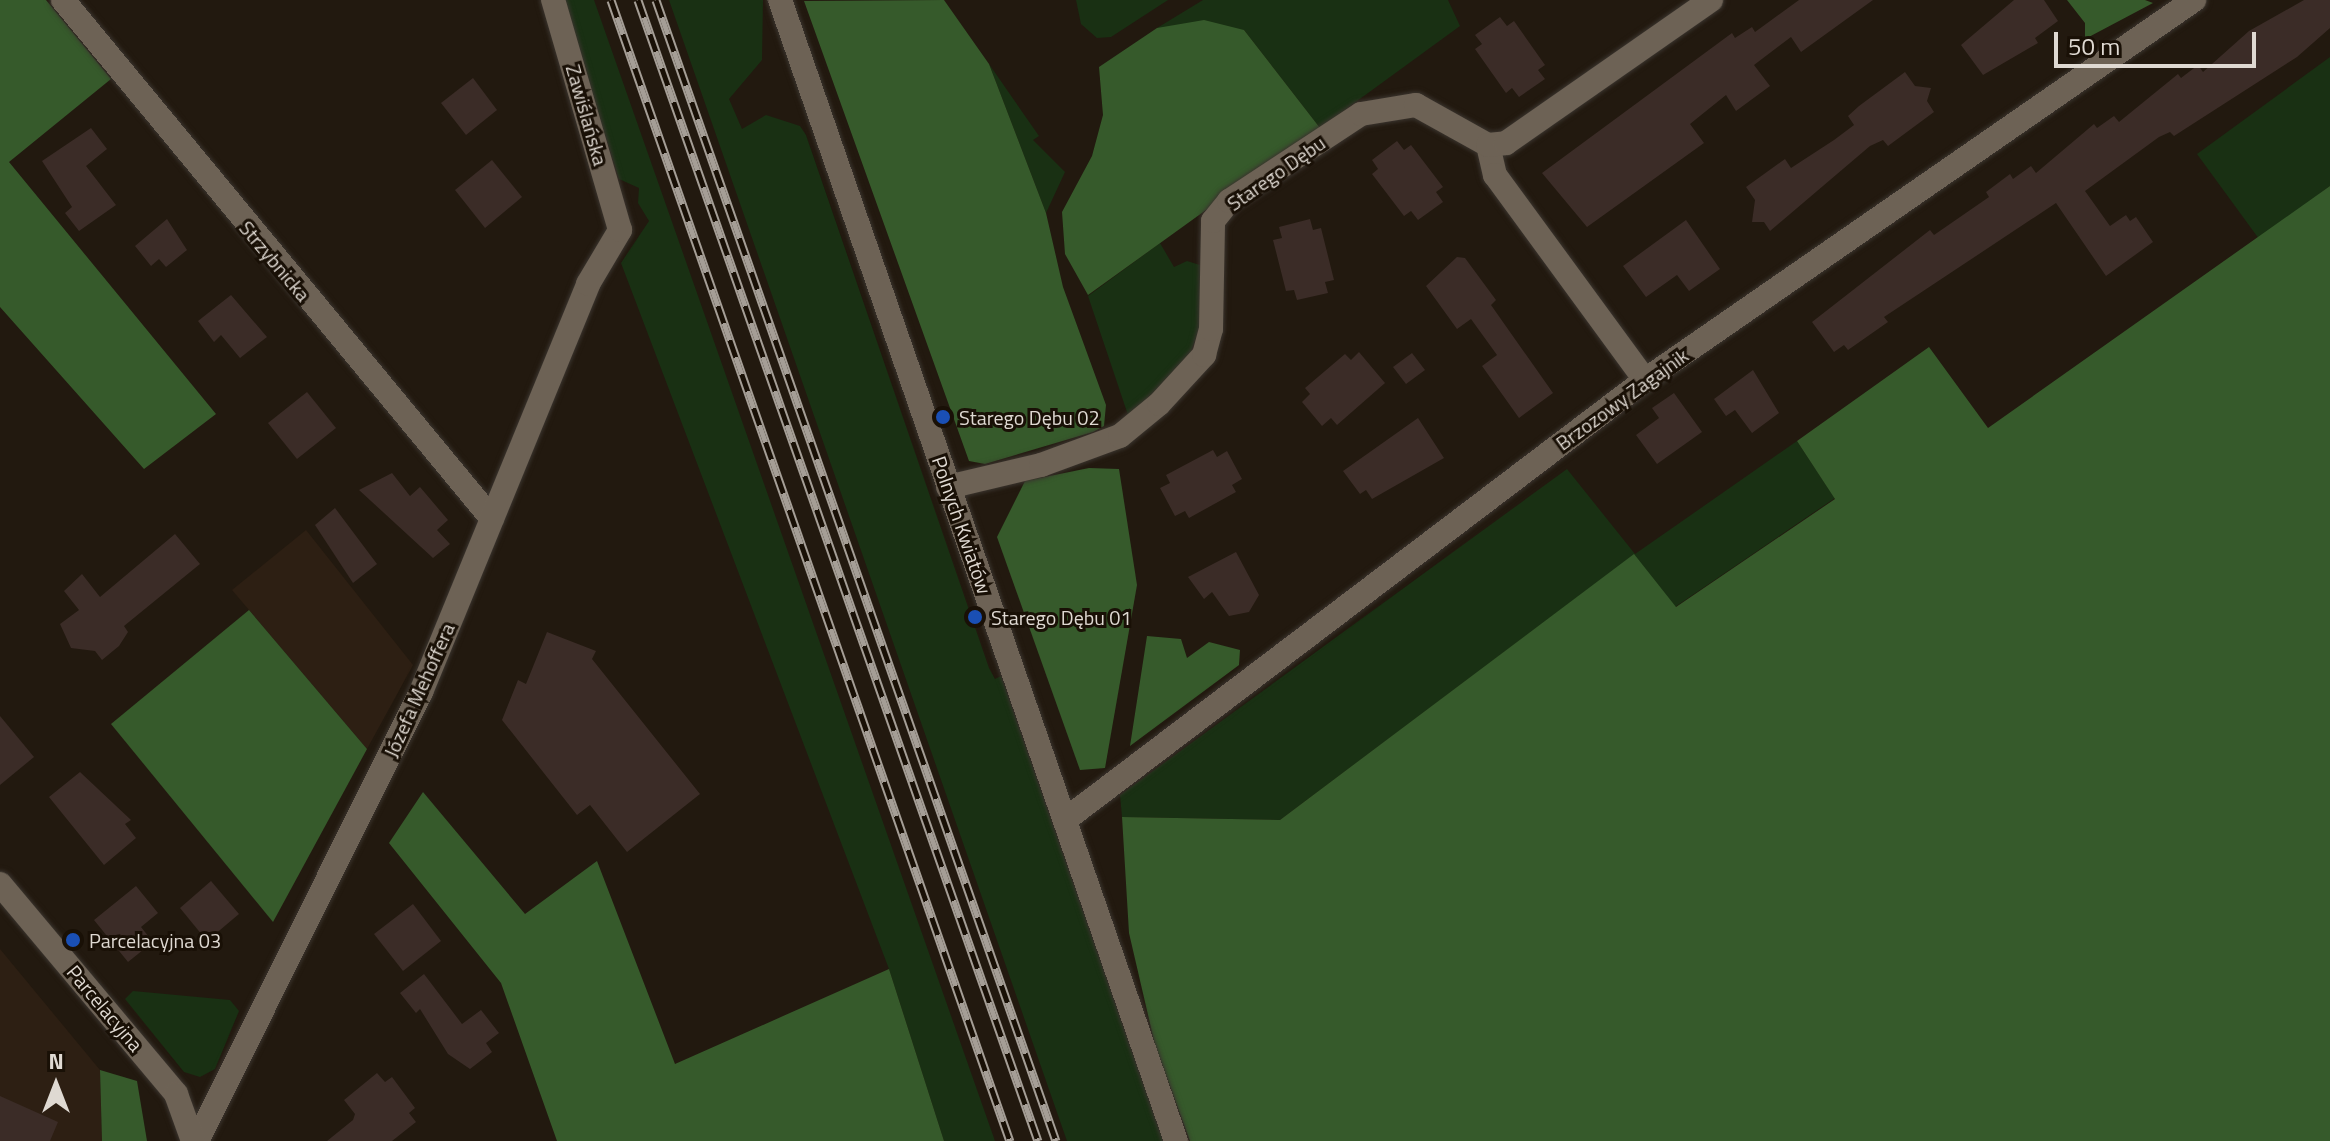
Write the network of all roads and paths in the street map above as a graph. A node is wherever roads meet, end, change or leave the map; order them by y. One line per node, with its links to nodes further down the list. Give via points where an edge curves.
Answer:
1 (63, 0): 10 (street, Strzybnicka)
2 (553, 0): 7 (street, Zawiślańska)
3 (780, 0): 9 (street, Polnych Kwiatów)
4 (1711, 0): 6 (street, via 1525,135)
5 (2194, 0): 8 (street, Brzozowy Zagajnik)
6 (1488, 145): 8 (street, via 1495,175); 9 (street, Starego Dębu, via 1416,105 1361,114 1229,201 1213,221 1211,329 1204,355 1159,404 1120,436 1041,465)
7 (620, 230): 10 (street, Józefa Mehoffera, via 588,284)
8 (1645, 380): 11 (street, Brzozowy Zagajnik)
9 (948, 487): 11 (street, Polnych Kwiatów)
10 (492, 519): 13 (street, Józefa Mehoffera, via 421,692)
11 (1065, 820): 14 (street, Polnych Kwiatów)
12 (0, 884): 13 (street, Parcelacyjna, via 176,1094)
13 (195, 1141)
14 (1176, 1141)

